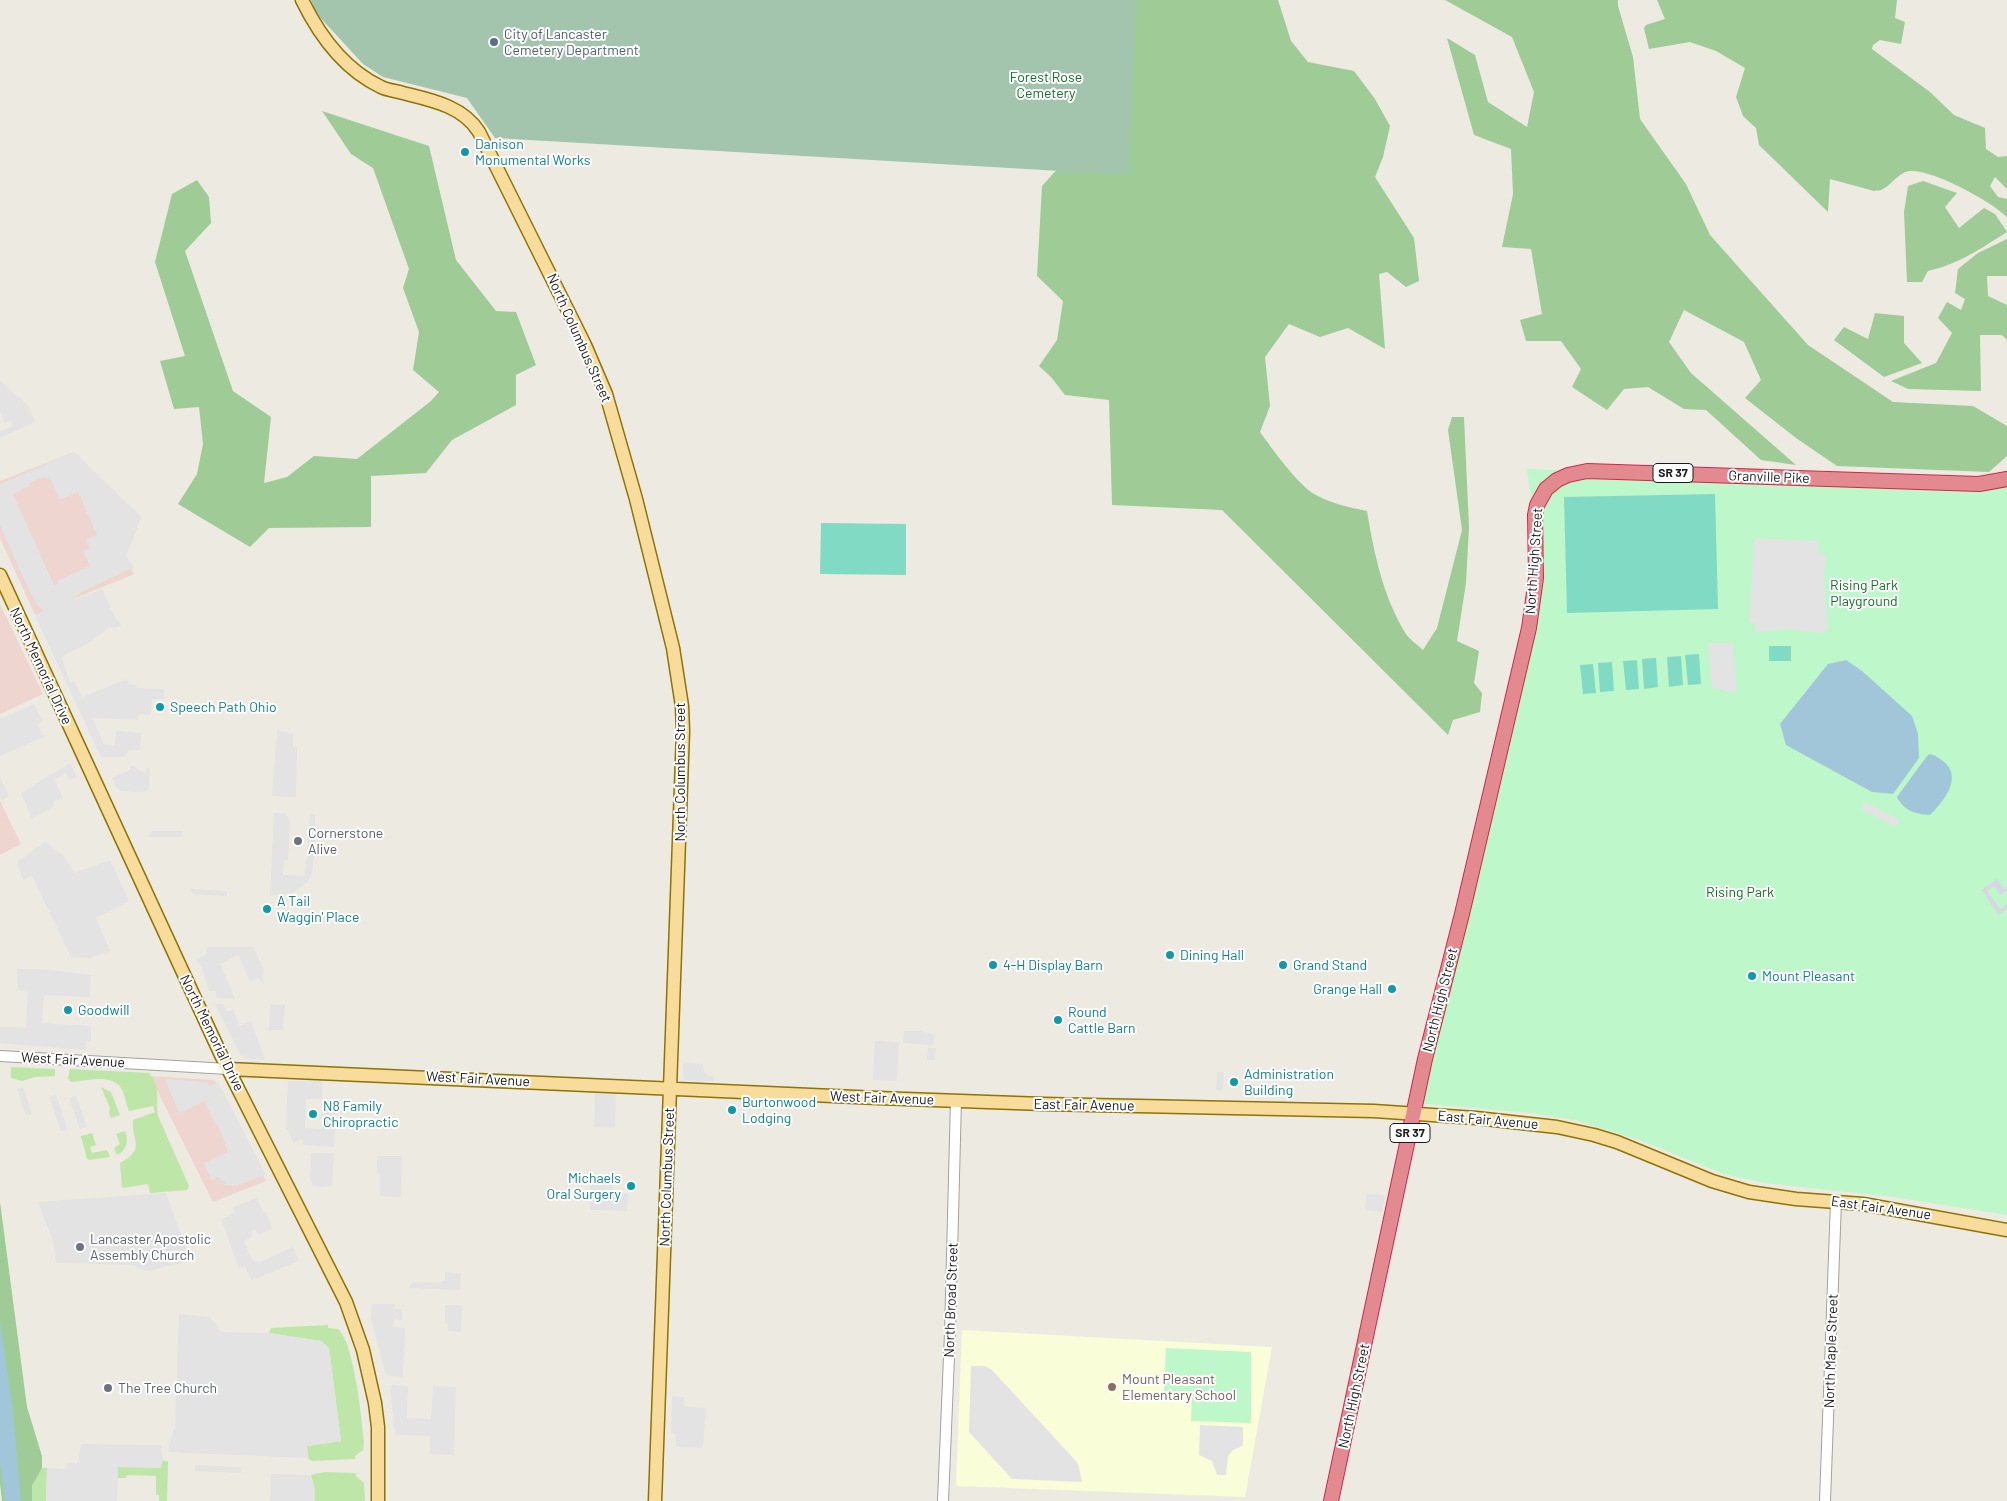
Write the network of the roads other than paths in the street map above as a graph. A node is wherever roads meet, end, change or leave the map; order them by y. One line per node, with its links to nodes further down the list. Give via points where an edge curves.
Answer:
1 (302, 0): 7 (main road, North Columbus Street, via 332,47 359,73 382,88 452,107 472,120 492,154 603,387 675,656 682,713)
2 (2007, 479): 3 (highway, Granville Pike / SR 37, via 1979,484 1587,472 1557,480)
3 (1540, 499): 9 (highway, North High Street / SR 37, via 1535,515 1536,578 1529,628)
4 (0, 575): 6 (main road, North Memorial Drive)
5 (0, 1056): 6 (street, West Fair Avenue)
6 (228, 1069): 7 (main road, West Fair Avenue); 12 (main road, North Memorial Drive, via 333,1272 356,1328 375,1402)
7 (670, 1088): 8 (main road, West Fair Avenue); 13 (main road, North Columbus Street)
8 (956, 1100): 9 (main road, East Fair Avenue); 14 (street, North Broad Street)
9 (1414, 1114): 10 (main road, East Fair Avenue, via 1575,1130 1617,1142 1741,1190); 15 (highway, North High Street / SR 37)
10 (1836, 1201): 11 (main road, East Fair Avenue, via 1895,1208); 16 (street, North Maple Street)
11 (2007, 1230)
12 (378, 1501)
13 (655, 1501)
14 (943, 1501)
15 (1332, 1501)
16 (1825, 1501)

